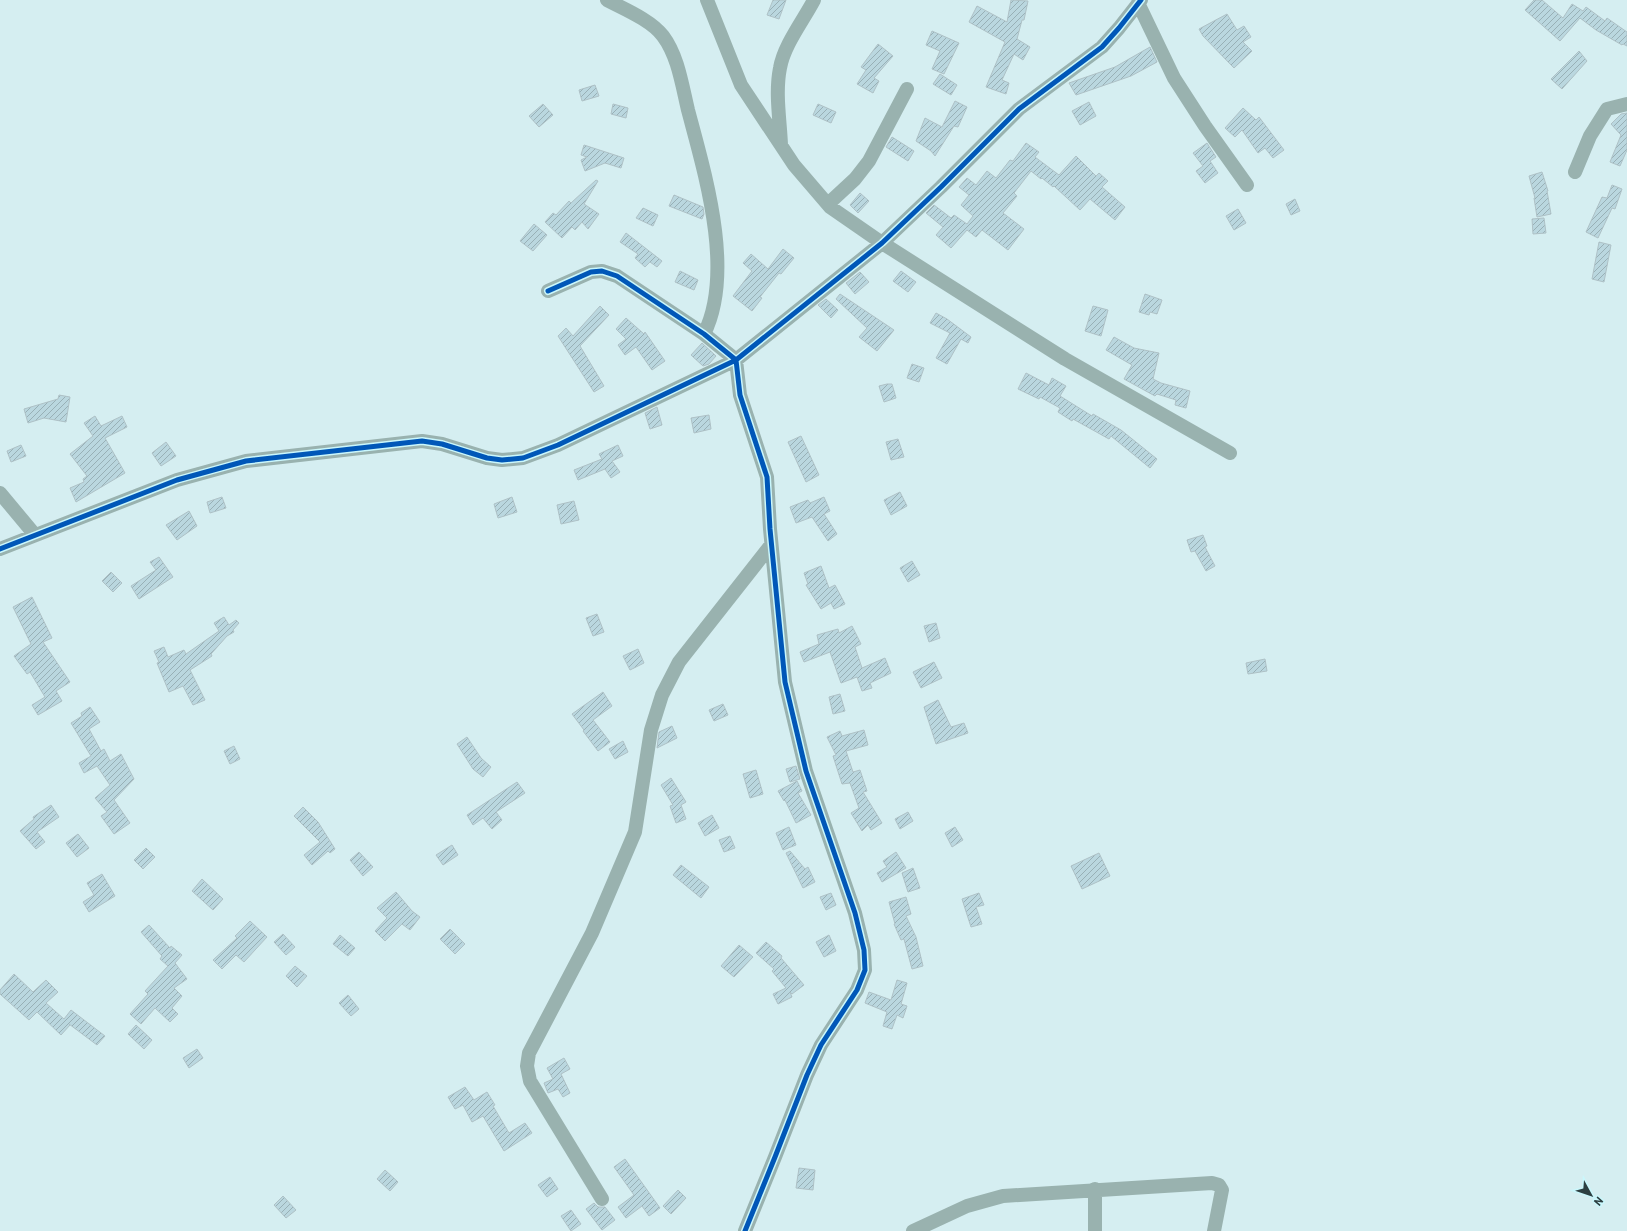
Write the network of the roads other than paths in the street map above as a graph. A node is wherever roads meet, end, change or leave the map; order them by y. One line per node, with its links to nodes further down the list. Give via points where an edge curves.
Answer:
1 (607, 0): 13 (street, via 639,17 662,35 673,53 716,231 717,278 713,312)
2 (707, 0): 7 (street, via 741,85)
3 (814, 0): 7 (street, via 787,48 780,68 778,91)
4 (1140, 2): 9 (street, via 1174,78); 11 (street, via 1102,47 1019,109)
5 (907, 89): 10 (street, via 869,161 855,179)
6 (1627, 104): 8 (street, via 1607,109 1590,136)
7 (781, 145): 10 (street, via 794,165)
8 (1575, 172)
9 (1248, 185)
10 (828, 204): 11 (street)
11 (882, 243): 14 (street); 15 (street, via 1065,359)
12 (548, 291): 13 (street, via 590,272 602,271 617,276)
13 (704, 334): 14 (street)
14 (736, 360): 17 (street, via 558,445 523,458 486,458 442,444 422,441 246,461 176,480); 18 (street, via 740,395 767,477)
15 (1230, 453)
16 (0, 493): 17 (street)
17 (35, 535): 19 (street)
18 (771, 545): 21 (street, via 679,662 662,696 651,730 635,832 592,933 529,1053 527,1066 530,1081); 22 (street, via 785,682 806,771 855,913 864,950 865,970 857,990 821,1045 806,1075)
19 (0, 549)
20 (1095, 1189): 23 (street, via 1003,1196 966,1206); 24 (street); 25 (street, via 1212,1183 1219,1185 1222,1190)
21 (602, 1199)
22 (745, 1231)
23 (913, 1231)
24 (1095, 1231)
25 (1214, 1231)

